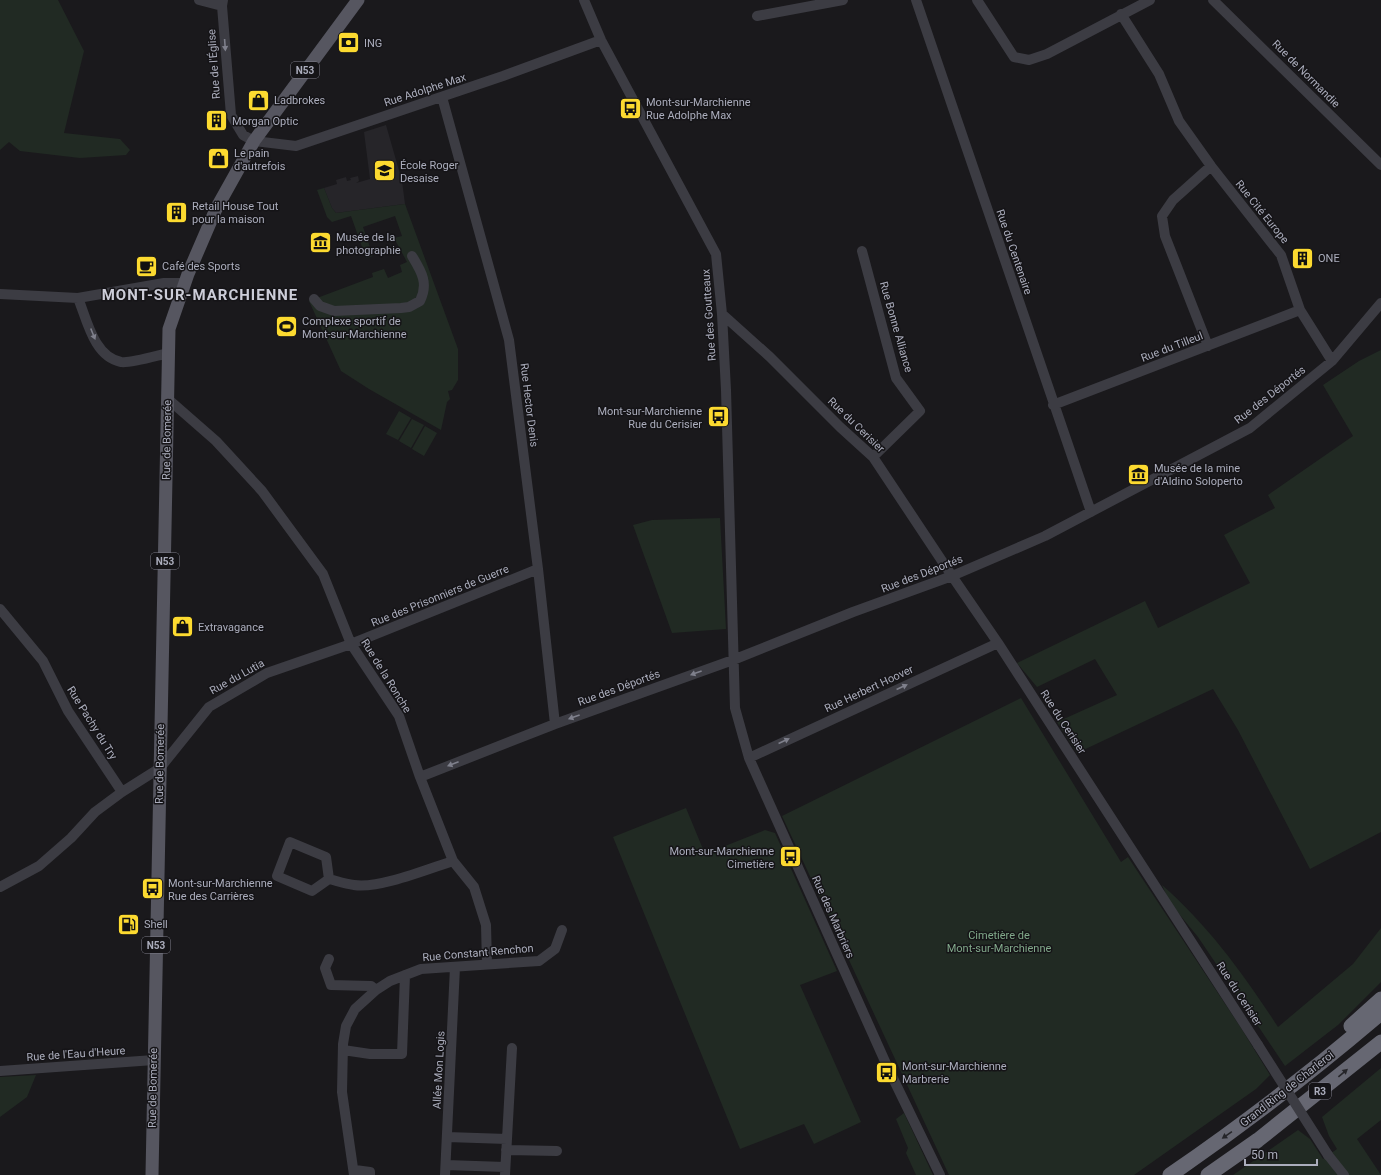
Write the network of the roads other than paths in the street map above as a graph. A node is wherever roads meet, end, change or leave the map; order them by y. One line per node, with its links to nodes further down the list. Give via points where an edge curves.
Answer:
1 (198, 0): 9 (street)
2 (358, 0): 15 (main road, N53)
3 (584, 0): 13 (street, Rue des Goutteaux)
4 (843, 0): 10 (street)
5 (916, 0): 31 (street, Rue du Centenaire)
6 (977, 0): 11 (street, via 1014,57 1029,60 1047,54)
7 (1150, 0): 11 (street)
8 (1213, 0): 16 (street, Rue de Normandie)
9 (223, 3): 15 (street, Rue de l'Église, one-way to 15, via 230,115 243,135)
10 (801, 4): 12 (street)
11 (1121, 14): 17 (street, Rue Cité Europe, via 1159,74 1179,121)
12 (757, 16)
13 (602, 40): 14 (street, Rue Adolphe Max); 26 (street, Rue des Goutteaux, via 716,254)
14 (442, 97): 15 (street, Rue Adolphe Max, via 296,146); 34 (street, Rue Hector Denis, via 509,340)
15 (254, 141): 20 (main road, N53, via 216,209)
16 (1381, 165)
17 (1210, 166): 25 (street, Rue Cité Europe, via 1281,255); 27 (street, via 1173,200 1162,216 1165,236)
18 (862, 251): 32 (street, Rue Bonne Alliance, via 896,378 920,411)
19 (412, 256): 23 (street, via 420,269 425,286 420,301 409,307 334,311 320,306)
20 (185, 283): 22 (street, via 164,283); 28 (main road, N53, via 169,329)
21 (0, 294): 22 (street)
22 (78, 298): 28 (street, one-way to 28, via 98,346 109,358 122,363)
23 (314, 299)
24 (1381, 303): 29 (street, Rue des Déportés)
25 (1300, 310): 27 (street, Rue du Tilleul); 29 (street, Rue Cité Europe)
26 (722, 314): 32 (street, Rue du Cerisier); 39 (street, Rue des Goutteaux)
27 (1208, 346): 31 (street, Rue du Tilleul)
28 (169, 353): 30 (main road, Rue de Bomerée / N53)
29 (1332, 361): 33 (street, Rue des Déportés, via 1250,428)
30 (168, 399): 38 (street, Rue de la Ronche, via 216,441 262,491 323,574); 42 (main road, Rue de Bomerée / N53)
31 (1053, 405): 33 (street, Rue du Centenaire)
32 (873, 457): 35 (street, Rue du Cerisier)
33 (1091, 512): 35 (street, Rue des Déportés, via 1045,536)
34 (538, 569): 38 (street, Rue des Prisonniers de Guerre); 40 (street, Rue Hector Denis)
35 (952, 576): 37 (street, Rue du Cerisier); 39 (street, Rue des Déportés)
36 (0, 609): 44 (street, Rue Pachy du Try, via 43,661 68,711)
37 (998, 643): 41 (street, Rue Herbert Hoover, one-way to 37); 72 (street, Rue du Cerisier, bridge, via 1328,1156)
38 (351, 644): 42 (street, Rue du Lutia, via 267,673 209,707); 43 (street, Rue de la Ronche, via 399,716)
39 (733, 660): 40 (street, Rue des Déportés, one-way to 40); 41 (street, Rue des Marbriers, via 735,708)
40 (555, 724): 43 (street, Rue des Déportés, one-way to 43)
41 (749, 758): 69 (street, Rue des Marbriers, via 888,1068)
42 (160, 768): 44 (street, Rue du Lutia); 58 (main road, Rue de Bomerée / N53)
43 (420, 777): 45 (street, Rue de la Ronche)
44 (122, 792): 47 (street, Rue du Lutia, via 95,812 71,838 39,866)
45 (453, 861): 46 (street, via 368,885 354,885); 50 (street, Rue de la Ronche, via 474,887 486,925)
46 (329, 879): 46 (street, via 312,891 277,876 290,842 326,857)
47 (0, 887)
48 (562, 930): 50 (street, Rue Constant Renchon, via 555,949 539,961)
49 (329, 959): 53 (street, via 325,968 331,985 371,986)
50 (487, 964): 51 (street, Rue Constant Renchon)
51 (456, 967): 52 (street, Rue Constant Renchon, via 421,969); 60 (street, Allée Mon Logis)
52 (405, 975): 53 (street, Rue Constant Renchon); 57 (street, via 402,1054 370,1054)
53 (376, 990): 57 (street, Rue Constant Renchon, via 355,1009 346,1026)
54 (1380, 1002): 70 (highway, Grand Ring de Charleroi / R3, one-way to 70, via 1341,1034 1327,1059 1246,1122)
55 (1381, 1042): 71 (highway, Grand Ring de Charleroi / R3, one-way to 55, via 1270,1130)
56 (512, 1048): 61 (street)
57 (343, 1050): 65 (street, Rue Constant Renchon, via 342,1092)
58 (154, 1060): 59 (street, Rue de l'Eau d'Heure); 66 (main road, Rue de Bomerée / N53)
59 (0, 1071)
60 (447, 1137): 61 (street); 63 (street, Allée Mon Logis)
61 (506, 1145): 62 (street); 64 (street)
62 (557, 1151)
63 (446, 1164): 64 (street); 68 (street, Allée Mon Logis)
64 (505, 1171)
65 (354, 1173): 67 (street, Rue Constant Renchon, via 370,1172)
66 (152, 1175)
67 (370, 1175)
68 (445, 1175)
69 (940, 1175)
70 (1170, 1175)
71 (1208, 1175)
72 (1344, 1175)

